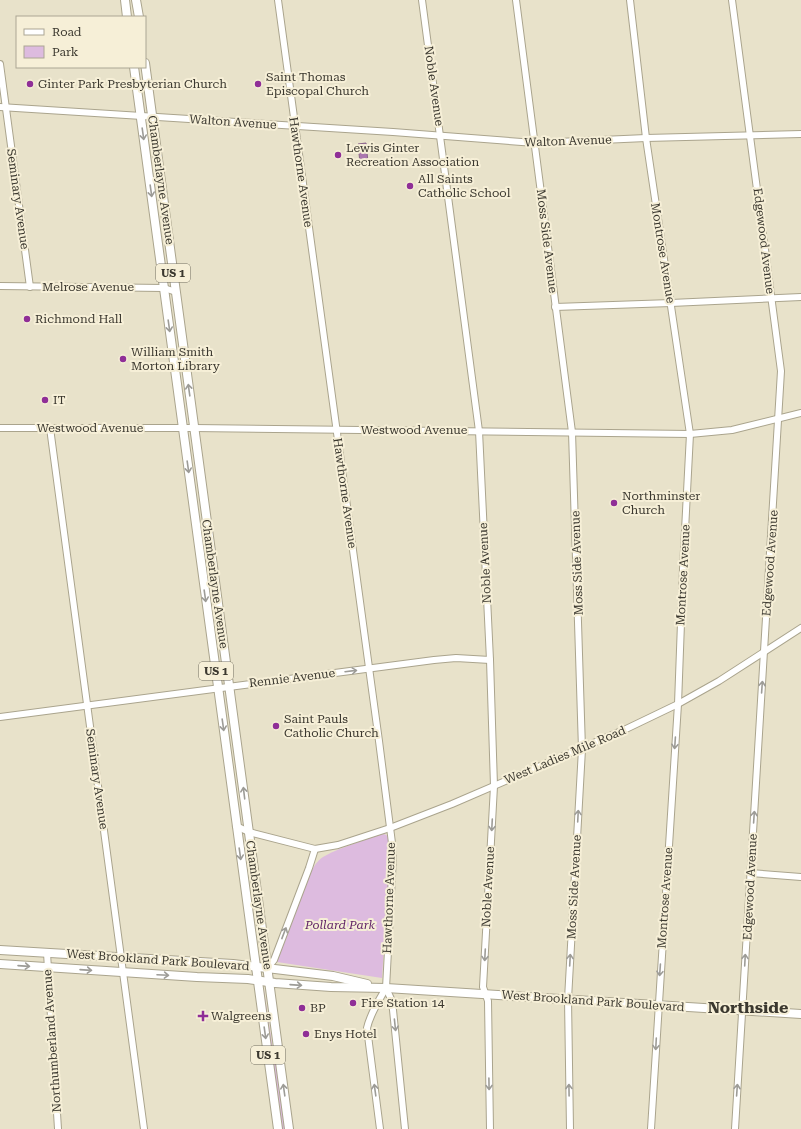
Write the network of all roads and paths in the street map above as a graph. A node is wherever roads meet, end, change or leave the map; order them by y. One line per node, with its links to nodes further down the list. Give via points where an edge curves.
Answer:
1 (125, 0): 8 (main road)
2 (136, 0): 9 (main road)
3 (278, 0): 16 (street, Hawthorne Avenue)
4 (422, 0): 19 (street, Noble Avenue)
5 (516, 0): 21 (street, Moss Side Avenue)
6 (630, 0): 20 (street, Montrose Avenue)
7 (732, 0): 18 (street, Edgewood Avenue)
8 (127, 16)
9 (139, 16)
10 (0, 64): 13 (street, Seminary Avenue)
11 (134, 68): 14 (main road, Chamberlayne Avenue / US 1)
12 (146, 68): 15 (main road, Chamberlayne Avenue / US 1)
13 (3, 108): 14 (street, Walton Avenue); 23 (street, Seminary Avenue)
14 (140, 116): 15 (street, Walton Avenue); 24 (main road, Chamberlayne Avenue / US 1, one-way to 24)
15 (152, 117): 16 (street, Walton Avenue); 25 (main road, Chamberlayne Avenue / US 1)
16 (295, 126): 19 (street, Walton Avenue); 36 (street, Hawthorne Avenue)
17 (801, 134): 18 (street, Walton Avenue)
18 (750, 135): 20 (street, Walton Avenue); 27 (street, Edgewood Avenue)
19 (440, 136): 21 (street, Walton Avenue); 37 (street, Noble Avenue)
20 (646, 138): 21 (street, Walton Avenue); 28 (street, Montrose Avenue)
21 (535, 144): 29 (street, Moss Side Avenue)
22 (0, 286): 23 (street, Melrose Avenue)
23 (30, 286): 24 (street, Melrose Avenue)
24 (164, 288): 25 (street, Melrose Avenue); 34 (main road, Chamberlayne Avenue / US 1, one-way to 34)
25 (176, 292): 35 (main road, Chamberlayne Avenue / US 1, one-way to 25)
26 (801, 297): 27 (street)
27 (772, 299): 28 (street); 31 (street, Edgewood Avenue, via 781,371)
28 (671, 303): 29 (street); 39 (street, Montrose Avenue)
29 (556, 306): 38 (street, Moss Side Avenue)
30 (801, 414): 31 (street, Westwood Avenue)
31 (778, 419): 39 (street, Westwood Avenue, via 732,430); 41 (street, Edgewood Avenue)
32 (0, 428): 33 (street, Westwood Avenue)
33 (50, 428): 34 (street, Westwood Avenue); 47 (street, Seminary Avenue)
34 (183, 428): 35 (street, Westwood Avenue); 45 (main road, Chamberlayne Avenue / US 1, one-way to 45)
35 (194, 428): 36 (street, Westwood Avenue); 44 (main road, Chamberlayne Avenue / US 1)
36 (336, 430): 37 (street, Westwood Avenue); 43 (street, Hawthorne Avenue)
37 (479, 431): 38 (street, Westwood Avenue); 42 (street, Noble Avenue)
38 (572, 432): 39 (street, Westwood Avenue); 49 (street, Moss Side Avenue)
39 (690, 434): 46 (street, Montrose Avenue)
40 (801, 628): 41 (street, West Ladies Mile Road)
41 (764, 652): 46 (street, West Ladies Mile Road); 55 (street, Edgewood Avenue, one-way to 41)
42 (490, 660): 43 (street, Rennie Avenue, via 450,659); 50 (street, Noble Avenue)
43 (369, 669): 44 (street, Rennie Avenue, one-way to 43); 52 (street, Hawthorne Avenue)
44 (229, 686): 45 (street, Rennie Avenue); 53 (main road, Chamberlayne Avenue / US 1, one-way to 44)
45 (218, 688): 47 (street, Rennie Avenue); 51 (main road, Chamberlayne Avenue / US 1, one-way to 51)
46 (678, 704): 49 (street, West Ladies Mile Road); 70 (street, Montrose Avenue, one-way to 70)
47 (87, 706): 48 (street, Rennie Avenue); 59 (street, Seminary Avenue)
48 (0, 716)
49 (582, 749): 50 (street, West Ladies Mile Road); 69 (street, Moss Side Avenue, one-way to 49)
50 (494, 786): 52 (street, West Ladies Mile Road); 68 (street, Noble Avenue, one-way to 68, via 483,987)
51 (236, 826): 53 (street, West Ladies Mile Road); 61 (main road, Chamberlayne Avenue / US 1, one-way to 61)
52 (390, 828): 54 (street, West Ladies Mile Road, via 338,845); 67 (street, Hawthorne Avenue, via 393,857)
53 (249, 832): 54 (street, West Ladies Mile Road); 63 (main road, Chamberlayne Avenue / US 1)
54 (315, 849): 63 (street, one-way to 54, via 274,960)
55 (750, 873): 56 (street); 71 (street, Edgewood Avenue, one-way to 55)
56 (801, 877)
57 (0, 950): 58 (main road, West Brookland Park Boulevard)
58 (47, 953): 59 (main road, West Brookland Park Boulevard); 62 (street, Northumberland Avenue)
59 (122, 957): 61 (main road, West Brookland Park Boulevard); 64 (street, Seminary Avenue)
60 (0, 964): 62 (main road, West Brookland Park Boulevard, one-way to 62)
61 (256, 966): 63 (main road, West Brookland Park Boulevard); 65 (main road, Chamberlayne Avenue / US 1)
62 (48, 967): 64 (main road, West Brookland Park Boulevard, one-way to 64); 73 (street, Northumberland Avenue)
63 (268, 968): 66 (main road, Chamberlayne Avenue / US 1); 67 (main road, West Brookland Park Boulevard, via 333,976)
64 (124, 973): 65 (main road, West Brookland Park Boulevard, one-way to 65); 74 (street, Seminary Avenue)
65 (258, 980): 66 (main road, West Brookland Park Boulevard); 75 (main road, Chamberlayne Avenue / US 1, one-way to 75)
66 (270, 982): 67 (main road, West Brookland Park Boulevard, one-way to 67); 76 (main road, Chamberlayne Avenue / US 1, one-way to 66)
67 (386, 988): 68 (main road, West Brookland Park Boulevard); 77 (street, Hawthorne Avenue, one-way to 67, via 368,1023); 78 (street, Hawthorne Avenue, one-way to 78, via 392,999)
68 (485, 994): 69 (main road, West Brookland Park Boulevard); 79 (street, Noble Avenue, one-way to 79, via 488,1001)
69 (568, 999): 70 (main road, West Brookland Park Boulevard); 80 (street, Moss Side Avenue, one-way to 69)
70 (658, 1005): 71 (main road, West Brookland Park Boulevard); 81 (street, Montrose Avenue, one-way to 81)
71 (742, 1010): 72 (main road, West Brookland Park Boulevard); 82 (street, Edgewood Avenue, one-way to 71)
72 (801, 1014)
73 (58, 1129)
74 (144, 1129)
75 (278, 1129)
76 (289, 1129)
77 (380, 1129)
78 (405, 1129)
79 (490, 1129)
80 (570, 1129)
81 (651, 1129)
82 (735, 1129)

